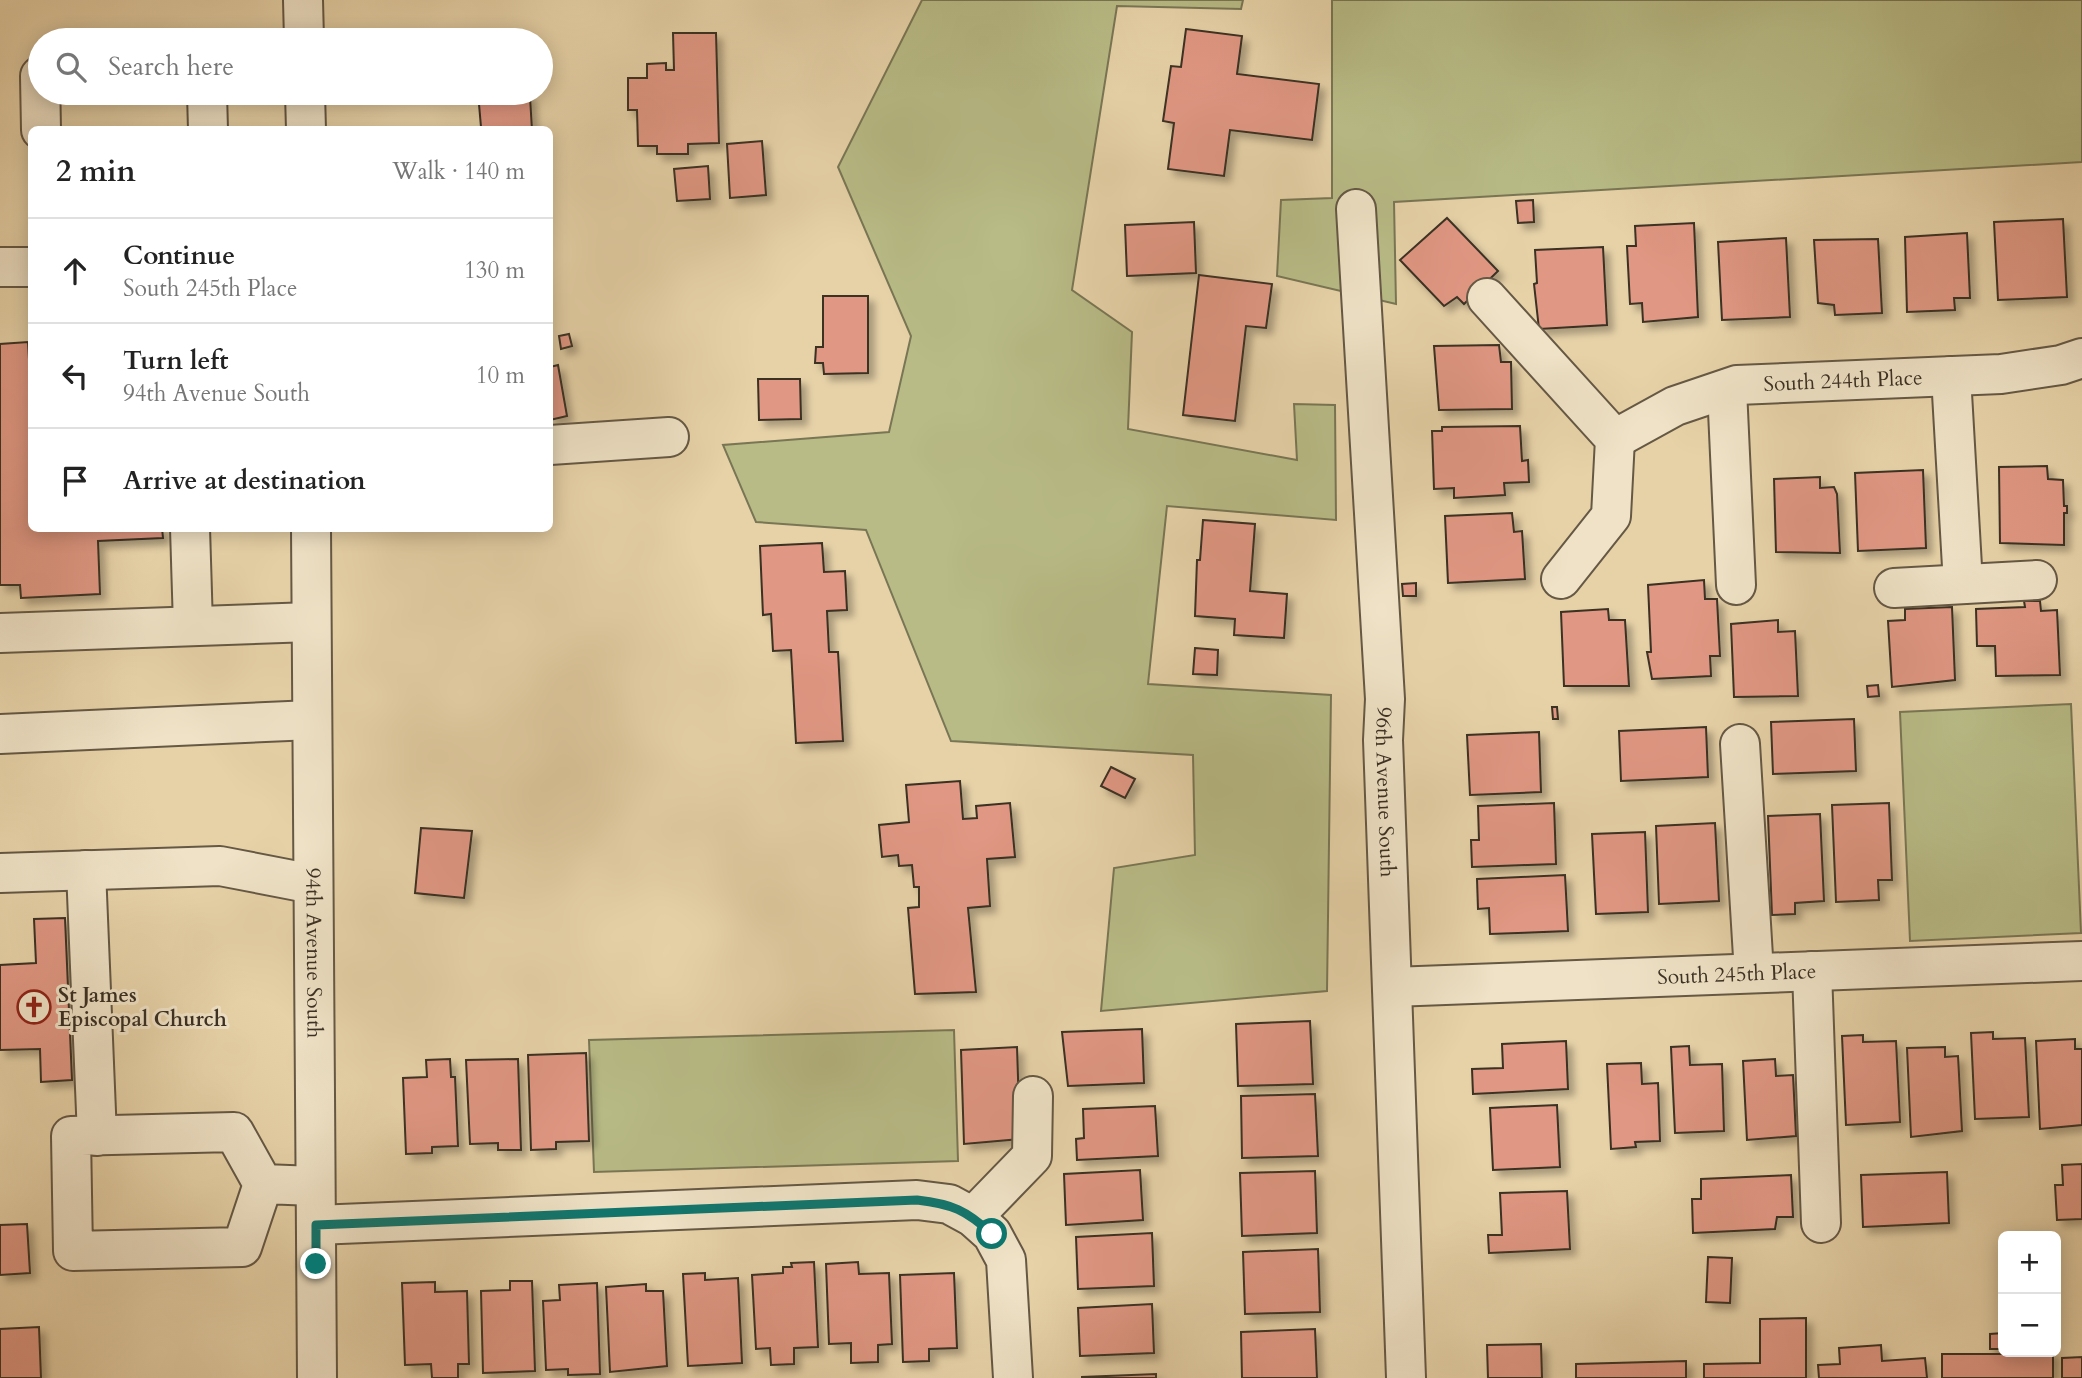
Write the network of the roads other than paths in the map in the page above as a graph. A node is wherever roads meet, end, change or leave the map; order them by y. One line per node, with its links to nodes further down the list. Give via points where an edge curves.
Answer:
1 (303, 0): 2 (street)
2 (304, 28)
3 (41, 105): 6 (street)
4 (207, 105): 7 (street)
5 (305, 105): 8 (street)
6 (41, 126)
7 (208, 126)
8 (306, 126)
9 (1356, 209): 38 (street, 96th Avenue South, via 1385,699)
10 (0, 267): 11 (street)
11 (28, 267)
12 (1487, 298): 17 (street)
13 (2082, 358): 14 (street, South 244th Place, via 2001,374)
14 (1951, 376): 15 (street, South 244th Place); 23 (street)
15 (1727, 388): 17 (street, South 244th Place, via 1675,406); 24 (street)
16 (669, 437): 18 (street)
17 (1615, 439): 21 (street, via 1611,516)
18 (553, 445)
19 (190, 532): 27 (street)
20 (311, 532): 26 (street, 94th Avenue South)
21 (1561, 579)
22 (2037, 580): 23 (street)
23 (1963, 584): 25 (street)
24 (1736, 585)
25 (1894, 588)
26 (311, 622): 27 (street); 29 (street, 94th Avenue South)
27 (193, 626): 28 (street)
28 (0, 633)
29 (312, 720): 30 (street); 34 (street, 94th Avenue South)
30 (0, 734)
31 (1740, 744): 37 (street)
32 (86, 870): 33 (street); 34 (street, via 220,866); 40 (street)
33 (0, 873)
34 (313, 884): 42 (street, 94th Avenue South)
35 (2082, 961): 36 (street, South 245th Place)
36 (1812, 971): 37 (street, South 245th Place); 44 (street)
37 (1754, 973): 38 (street, South 245th Place)
38 (1392, 987): 48 (street, 96th Avenue South)
39 (1033, 1096): 43 (street, via 1032,1156)
40 (97, 1136): 41 (street, via 234,1132); 41 (street, via 71,1136 73,1251 242,1247)
41 (263, 1184): 42 (street)
42 (315, 1186): 45 (street, 94th Avenue South)
43 (973, 1217): 45 (street, via 948,1204 917,1200); 47 (street, via 992,1234 1006,1261)
44 (1821, 1223)
45 (316, 1225): 46 (street, 94th Avenue South)
46 (317, 1378)
47 (1013, 1378)
48 (1406, 1378)

